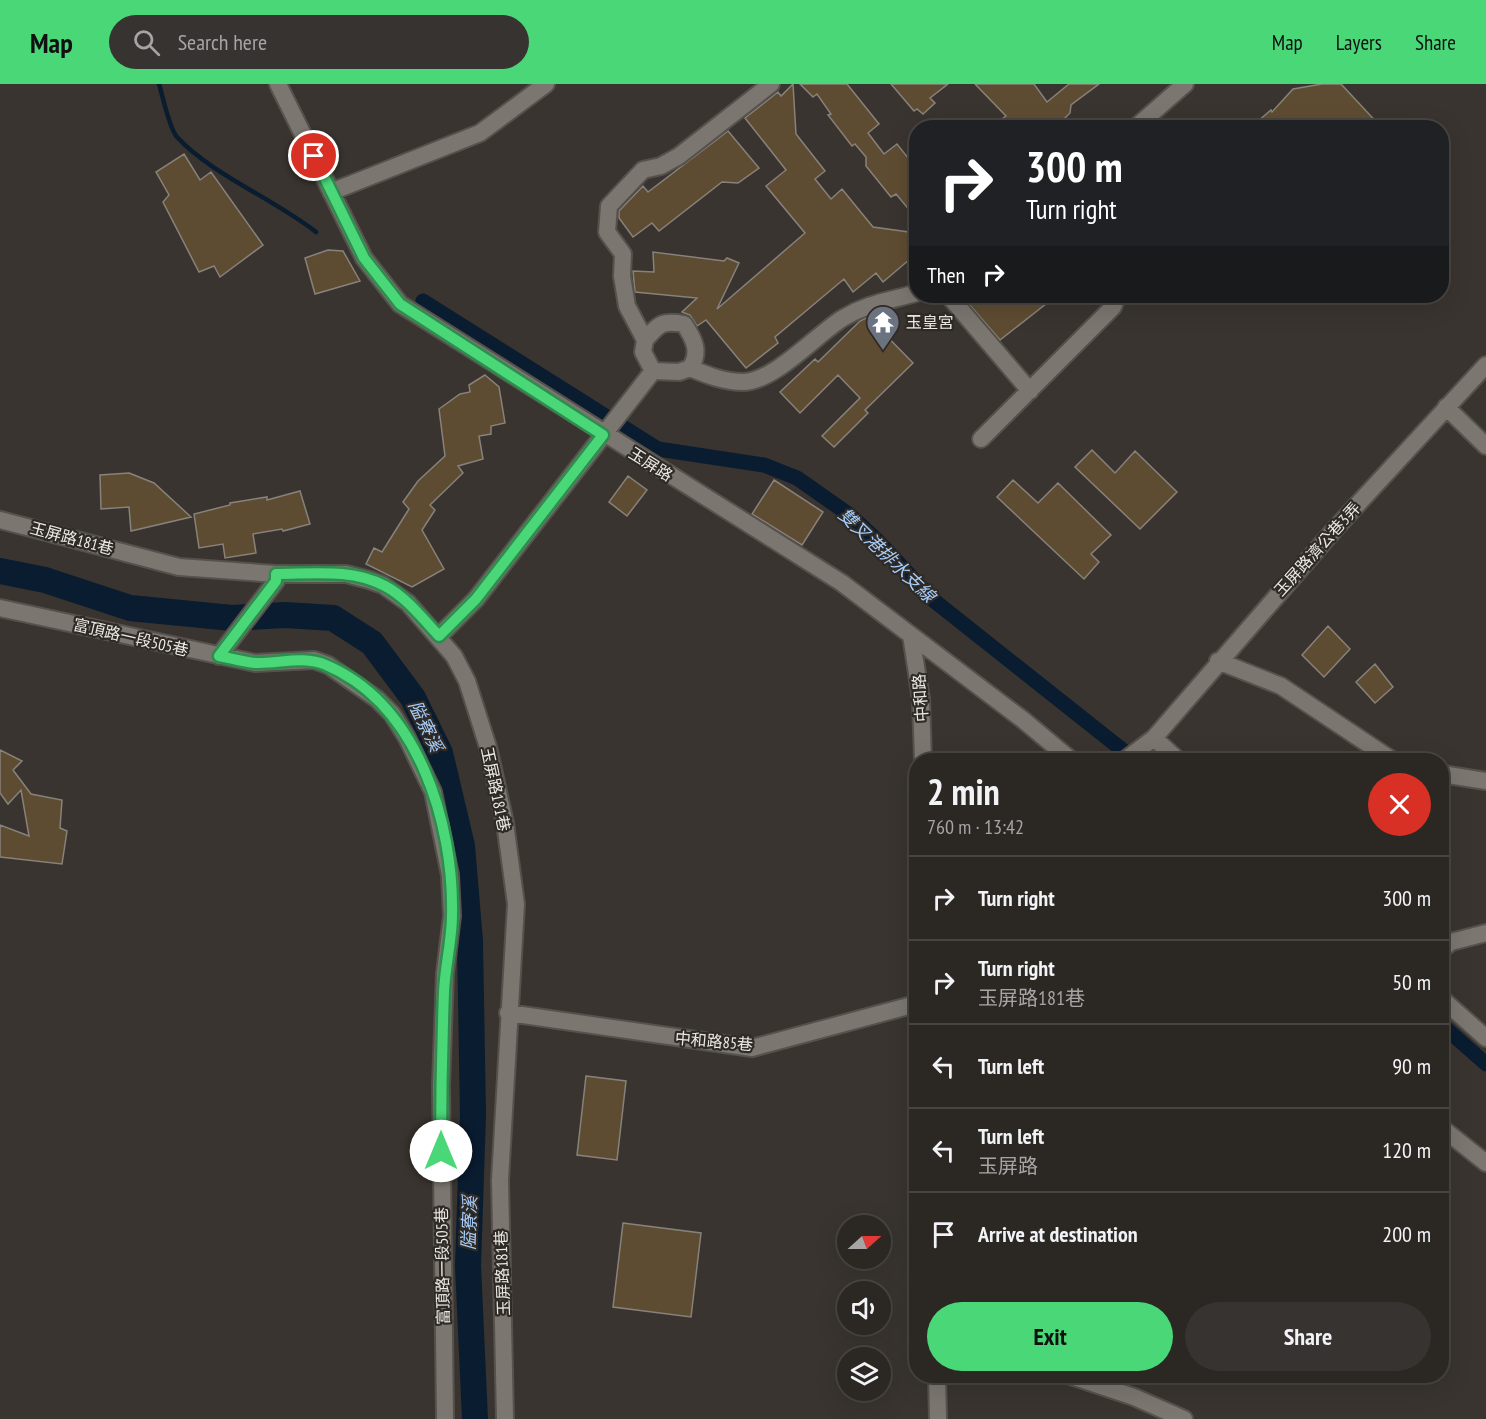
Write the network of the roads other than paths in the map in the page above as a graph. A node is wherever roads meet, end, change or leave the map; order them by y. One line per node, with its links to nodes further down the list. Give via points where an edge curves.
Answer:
1 (278, 84): 6 (street, 玉屏路)
2 (546, 84): 6 (street, via 480,133)
3 (771, 84): 10 (street, via 679,156 643,170 609,206 607,232 623,254 627,306)
4 (1185, 84): 5 (street)
5 (1144, 120)
6 (331, 192): 16 (street, 玉屏路, via 364,258 400,304)
7 (909, 295): 12 (street, via 872,303 842,319 773,371 745,382 715,378)
8 (955, 303): 14 (street)
9 (1114, 303): 14 (street)
10 (645, 340): 12 (street, via 658,325 669,321 684,324 697,348); 13 (street, via 643,352)
11 (1486, 365): 15 (street, 玉屏路濟公巷3弄)
12 (690, 368): 13 (street, via 679,372)
13 (653, 371): 16 (street)
14 (1030, 391): 17 (street)
15 (1446, 407): 18 (street); 25 (street, 玉屏路濟公巷3弄)
16 (603, 435): 22 (street, 玉屏路, via 842,583); 23 (street, via 476,599)
17 (981, 439)
18 (1486, 447)
19 (0, 520): 20 (street, 玉屏路181巷, via 179,567)
20 (276, 578): 23 (street, 玉屏路181巷, via 346,574 383,585 408,603); 24 (street)
21 (0, 608): 24 (street, 富頂路一段505巷)
22 (911, 635): 27 (street, 中和路, via 918,665); 28 (street, 玉屏路)
23 (439, 636): 38 (street, 玉屏路181巷, via 467,681 488,747 505,823 516,904)
24 (223, 652): 44 (street, 富頂路一段505巷, via 255,663 314,660 354,682 392,714 418,759 436,802 450,875 452,916 445,973 441,1085)
25 (1218, 661): 26 (street, 玉屏路濟公巷3弄); 31 (street, via 1281,686)
26 (1154, 738): 29 (street); 30 (street)
27 (923, 753)
28 (1063, 753)
29 (1134, 753)
30 (1170, 753)
31 (1382, 753)
32 (1449, 775): 33 (street)
33 (1486, 782)
34 (1486, 933): 35 (street)
35 (1449, 944)
36 (1449, 1005): 39 (street)
37 (909, 1006): 38 (street, 中和路85巷, via 752,1048)
38 (508, 1013): 45 (street, 玉屏路181巷, via 500,1180)
39 (1486, 1038)
40 (1449, 1134): 41 (street)
41 (1486, 1163)
42 (937, 1383): 46 (street)
43 (1092, 1383): 47 (street)
44 (445, 1419)
45 (505, 1419)
46 (938, 1419)
47 (1184, 1419)

